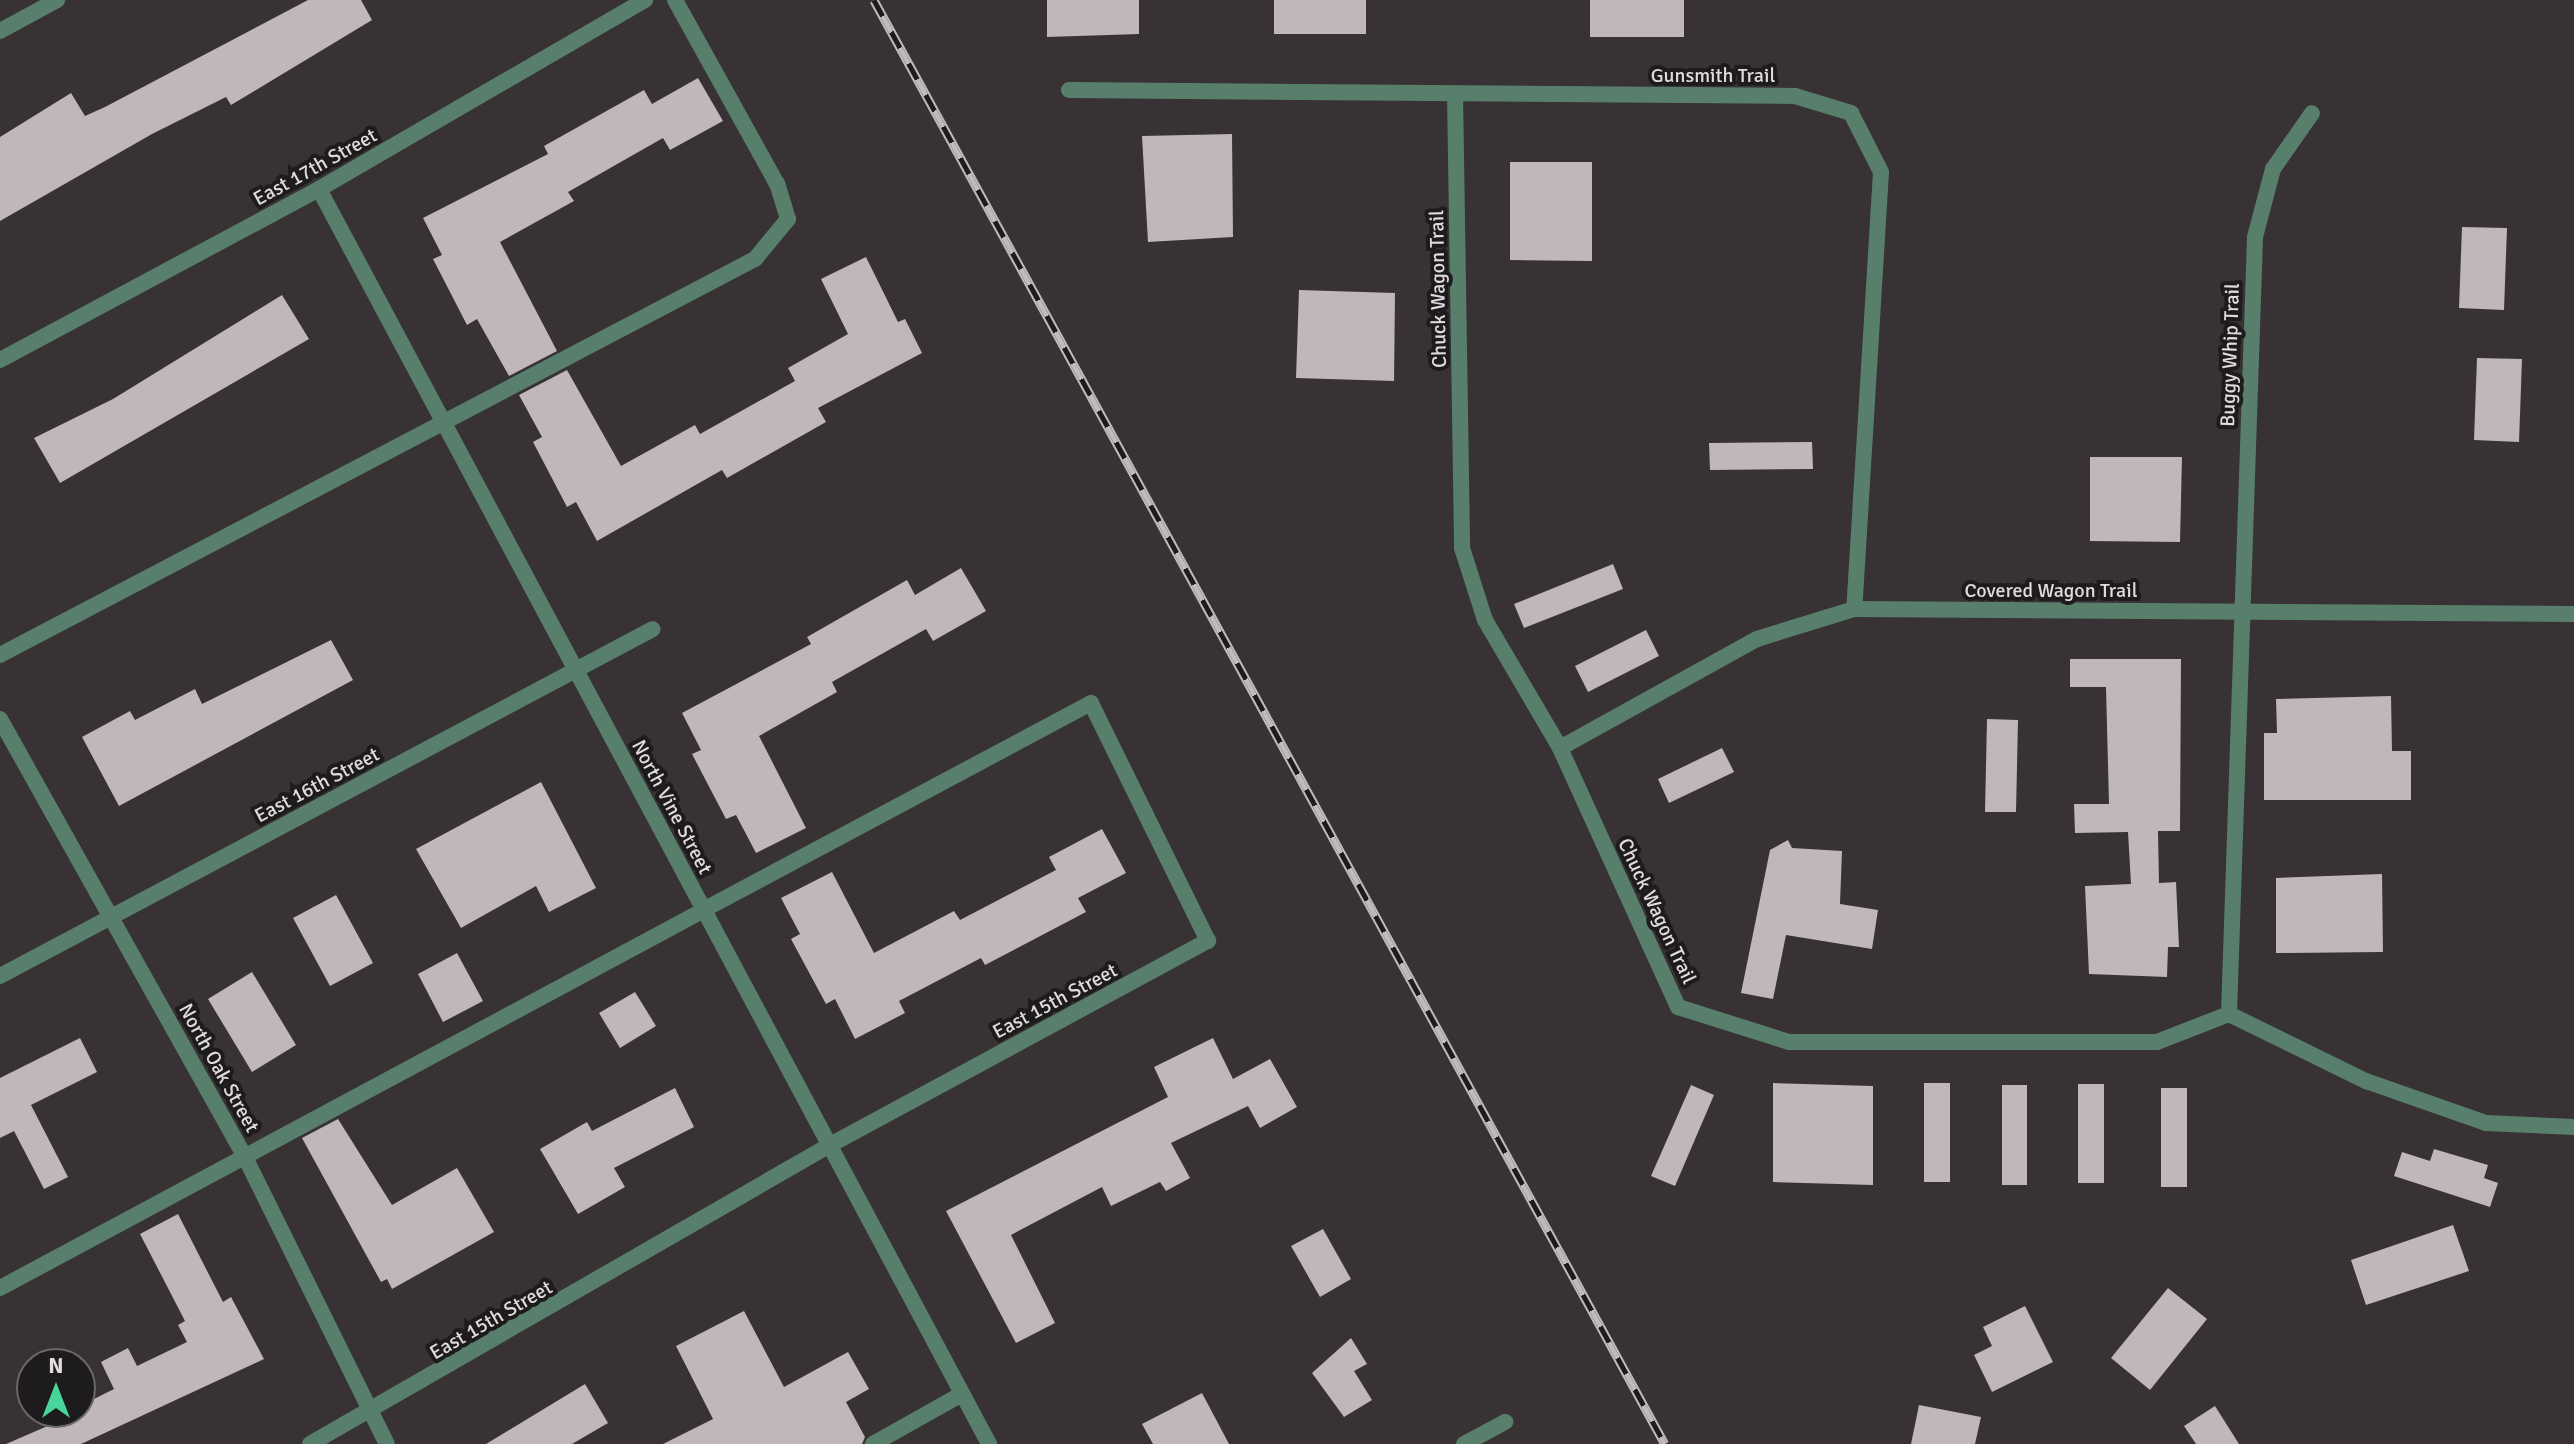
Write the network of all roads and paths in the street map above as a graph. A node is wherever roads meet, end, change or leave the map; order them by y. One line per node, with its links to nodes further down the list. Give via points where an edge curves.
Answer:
1 (57, 0): 4 (street)
2 (645, 0): 8 (street, East 17th Street)
3 (675, 0): 10 (street, via 777,184 788,219 755,259)
4 (0, 31)
5 (1069, 90): 6 (street, Gunsmith Trail)
6 (1455, 94): 11 (street, Gunsmith Trail, via 1795,96 1851,113 1881,172); 18 (street, Chuck Wagon Trail, via 1462,548 1485,620)
7 (2312, 113): 12 (street, Buggy Whip Trail, via 2273,169 2255,237)
8 (319, 189): 9 (street, East 17th Street); 10 (street, North Vine Street)
9 (0, 360)
10 (444, 423): 15 (street); 16 (street, North Vine Street)
11 (1854, 609): 12 (street, Covered Wagon Trail); 18 (street, Covered Wagon Trail, via 1757,639)
12 (2239, 612): 13 (street, Covered Wagon Trail); 22 (street)
13 (2574, 614)
14 (653, 629): 16 (street, East 16th Street)
15 (0, 655)
16 (576, 670): 19 (street, North Vine Street); 20 (street, East 16th Street)
17 (0, 719): 20 (street, North Oak Street)
18 (1560, 748): 22 (street, Chuck Wagon Trail, via 1678,1007 1789,1042 2157,1042)
19 (704, 910): 24 (street, North Vine Street); 24 (street, East 15th Street, via 1091,703 1208,941); 25 (street)
20 (112, 916): 21 (street, East 16th Street); 25 (street, North Oak Street)
21 (0, 976)
22 (2229, 1014): 23 (street, via 2366,1081 2486,1123)
23 (2574, 1127)
24 (830, 1145): 27 (street, North Vine Street); 28 (street, East 15th Street)
25 (245, 1157): 26 (street); 28 (street, North Oak Street)
26 (0, 1288)
27 (962, 1394): 32 (street); 33 (street, North Vine Street)
28 (371, 1414): 30 (street, East 15th Street); 31 (street, North Oak Street)
29 (1505, 1422): 34 (street)
30 (310, 1444)
31 (387, 1444)
32 (873, 1444)
33 (989, 1444)
34 (1464, 1444)

